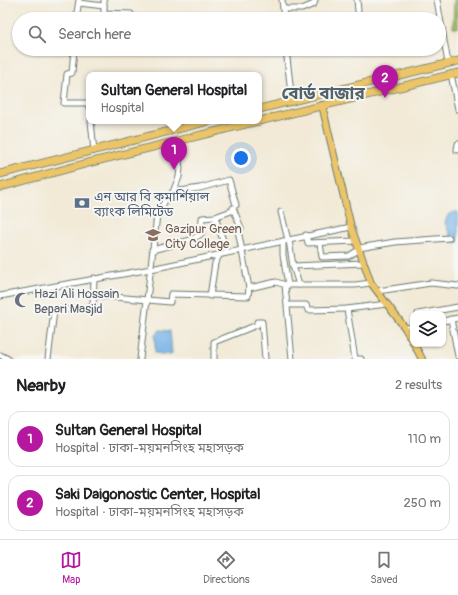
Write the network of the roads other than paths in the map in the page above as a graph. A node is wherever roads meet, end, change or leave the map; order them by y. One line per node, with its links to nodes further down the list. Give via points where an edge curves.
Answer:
1 (282, 0): 7 (street)
2 (315, 0): 7 (street, via 314,4 302,9)
3 (357, 0): 8 (street)
4 (437, 0): 11 (street)
5 (79, 2): 6 (street); 9 (street)
6 (104, 3)
7 (283, 9): 10 (street)
8 (358, 11)
9 (77, 12)
10 (283, 12)
11 (439, 12)
12 (446, 52): 16 (street)
13 (73, 56): 19 (street, via 72,73 67,74 64,104)
14 (287, 56): 18 (street)
15 (458, 61): 16 (highway)
16 (448, 63): 18 (highway)
17 (455, 74): 20 (highway); 22 (street)
18 (292, 102): 21 (highway)
19 (86, 103)
20 (322, 105): 23 (highway); 35 (main road)
21 (262, 109)
22 (458, 109)
23 (262, 120)
24 (91, 124): 28 (street)
25 (198, 124): 28 (highway)
26 (246, 124): 27 (highway)
27 (176, 141): 30 (highway); 31 (street, via 180,168)
28 (94, 151): 29 (highway)
29 (0, 174)
30 (0, 187)
31 (173, 192): 32 (street, via 230,180); 42 (street, via 157,215)
32 (235, 207): 34 (street); 43 (street, via 242,228 238,230)
33 (281, 212): 38 (street)
34 (215, 216): 42 (street, via 202,218 202,232 197,237); 44 (street)
35 (351, 227): 36 (street); 39 (main road)
36 (306, 236): 38 (street); 40 (street, via 308,243)
37 (450, 238): 41 (street, via 395,242)
38 (287, 240): 43 (street); 47 (street); 51 (street, via 283,255)
39 (356, 241): 40 (street); 41 (main road)
40 (320, 243): 41 (street, via 322,257 349,256)
41 (359, 249): 46 (main road)
42 (152, 250): 48 (street)
43 (242, 250): 44 (street); 54 (street)
44 (227, 252): 45 (street)
45 (220, 254): 48 (street); 58 (street, via 215,263)
46 (364, 263): 47 (street); 50 (main road)
47 (293, 266): 52 (street)
48 (151, 269): 49 (street); 59 (street)
49 (94, 278): 56 (street); 57 (street)
50 (371, 283): 52 (street, via 355,286); 55 (main road)
51 (286, 285): 52 (street); 54 (street, via 276,282); 61 (street)
52 (299, 285)
53 (458, 286): 55 (street, via 431,283)
54 (249, 288): 58 (street, via 248,296)
55 (378, 291): 60 (main road)
56 (93, 295): 59 (street); 75 (street, via 93,307 76,310 55,309)
57 (0, 296)
58 (210, 296): 59 (street, via 171,294 170,302)
59 (148, 300): 77 (street)
60 (386, 304): 63 (street); 69 (main road)
61 (288, 305): 63 (street, via 306,305 308,310); 80 (street)
62 (458, 307): 64 (street)
63 (347, 309): 81 (street, via 356,359)
64 (435, 311)
65 (458, 318): 66 (street)
66 (451, 319): 67 (street); 73 (street)
67 (446, 320)
68 (410, 327): 69 (street)
69 (405, 328): 70 (main road)
70 (410, 337)
71 (415, 347): 82 (main road)
72 (0, 355): 74 (street)
73 (458, 356): 83 (street)
74 (8, 359)
75 (48, 359): 76 (street)
76 (51, 359)
77 (140, 359)
78 (214, 359): 79 (street, via 214,342 257,325 257,322 262,322)
79 (265, 359)
80 (292, 359)
81 (361, 359)
82 (421, 359)
83 (458, 359)

